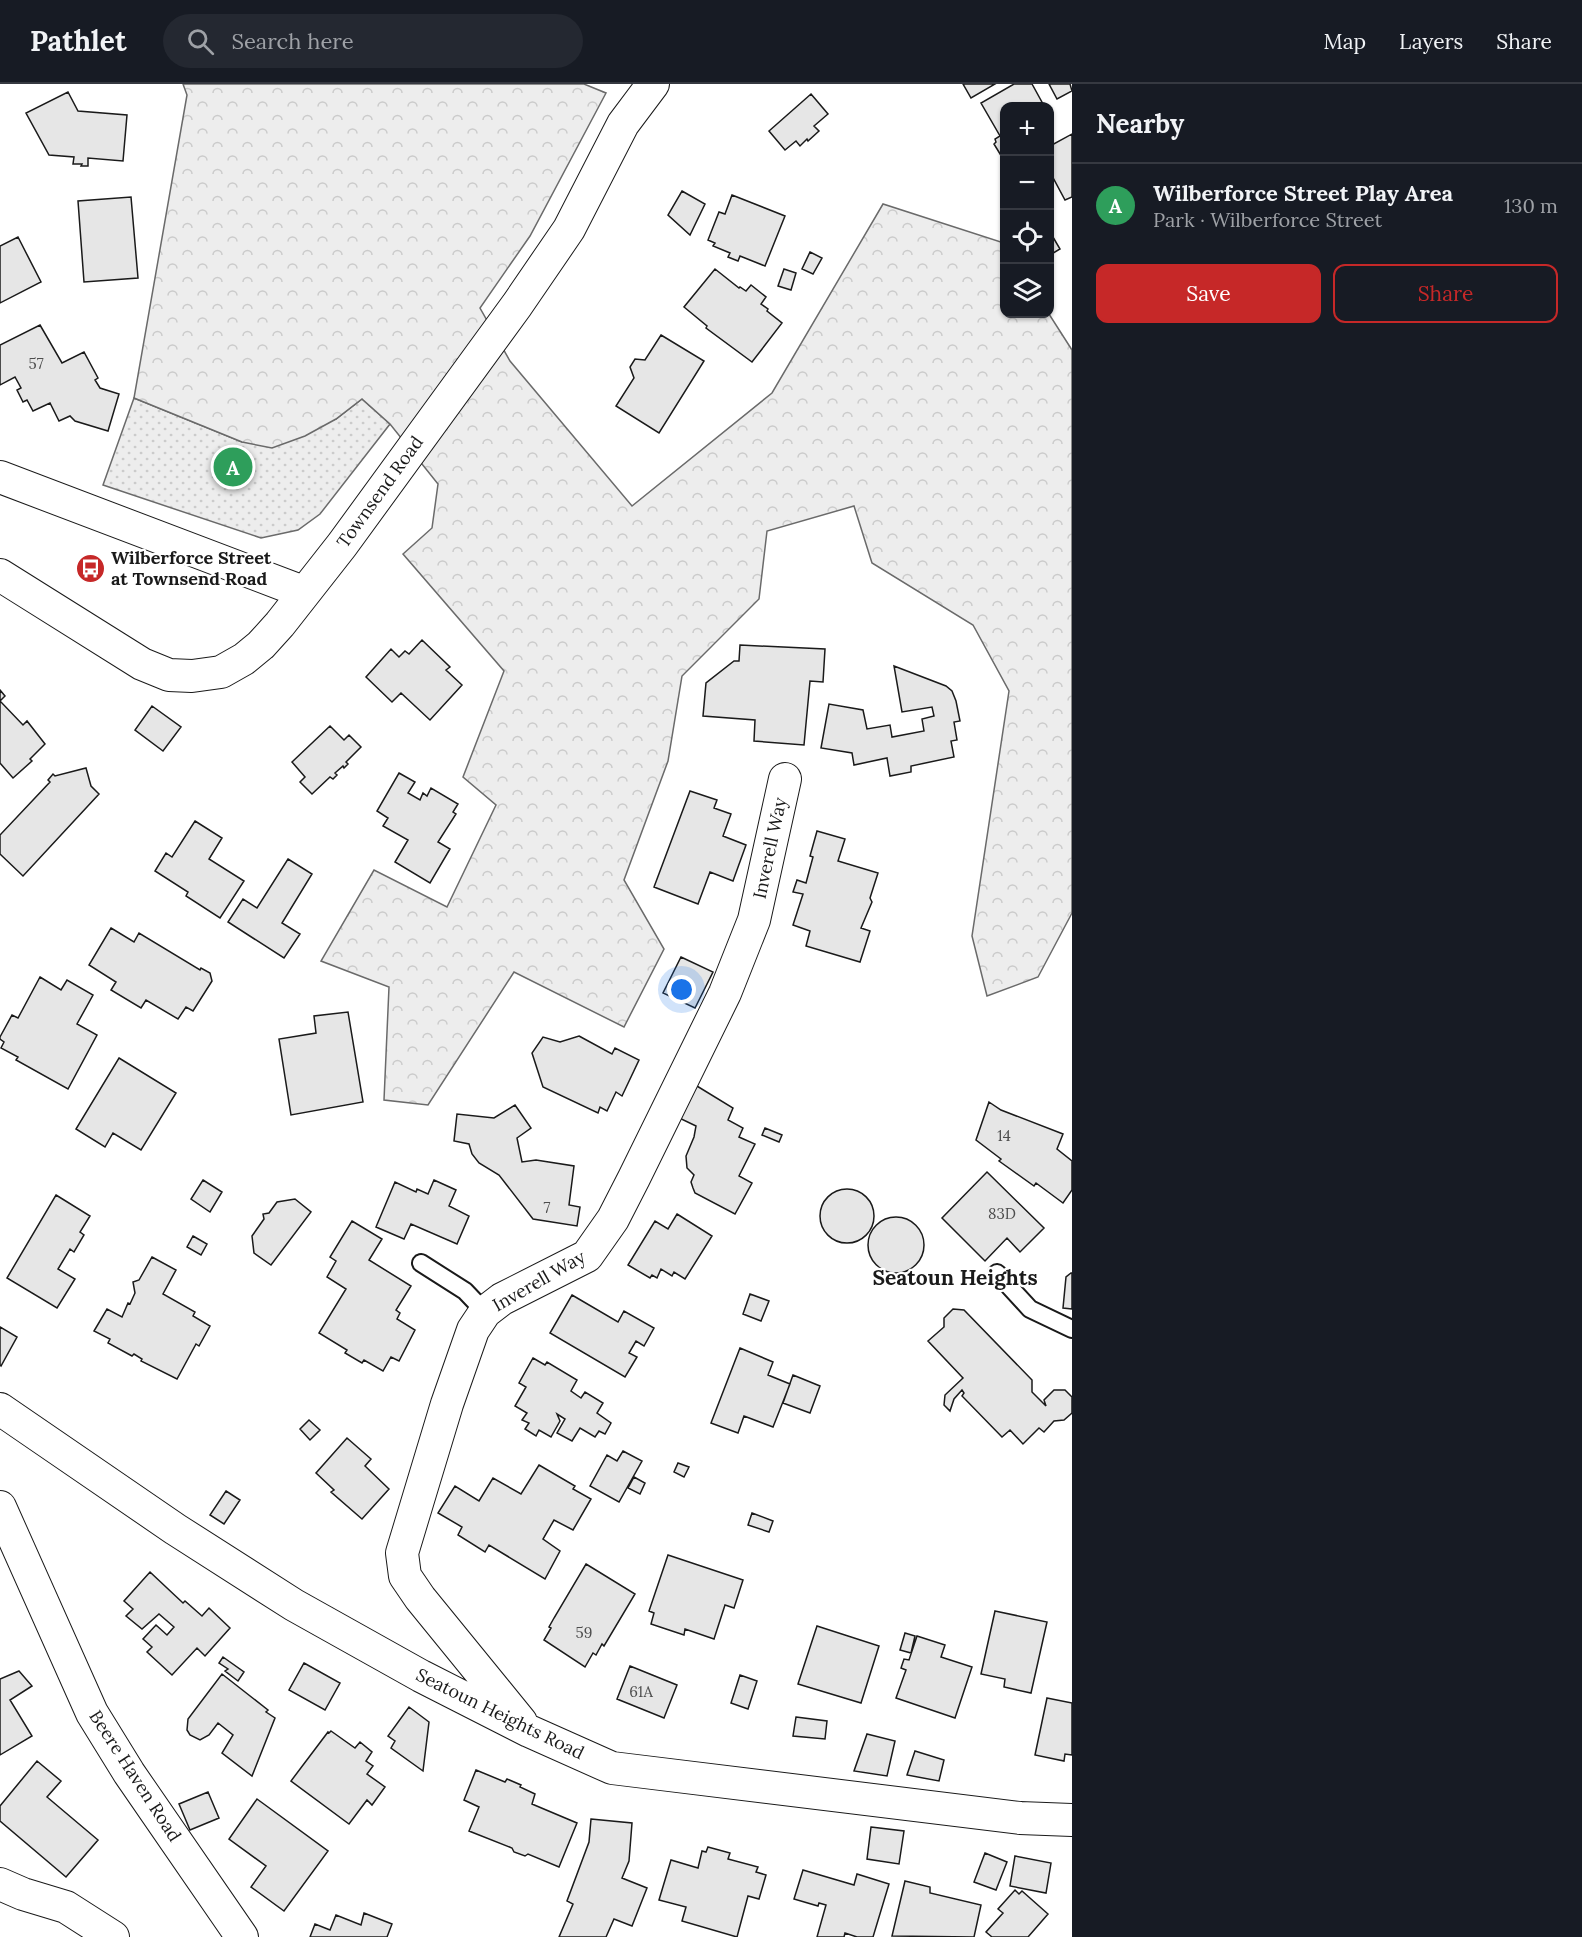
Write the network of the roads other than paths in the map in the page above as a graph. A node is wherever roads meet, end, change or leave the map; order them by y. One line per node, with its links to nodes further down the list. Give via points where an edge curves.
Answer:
1 (653, 84): 4 (street, Townsend Road, via 623,124 569,229 517,305 342,545)
2 (0, 477): 4 (street)
3 (0, 575): 4 (street, Townsend Road, via 142,664 169,675 221,672 244,659 261,645)
4 (303, 592)
5 (786, 779): 8 (street, Inverell Way, via 754,920 725,993 613,1219 587,1256 502,1299)
6 (421, 1263): 8 (lane, via 465,1291)
7 (997, 1273): 9 (lane, via 1030,1309)
8 (485, 1312): 12 (street, Inverell Way, via 473,1330 447,1404 402,1553 405,1576 420,1598)
9 (1072, 1329)
10 (0, 1409): 12 (street, Seatoun Heights Road, via 294,1605)
11 (0, 1507): 16 (street, Beere Haven Road, via 92,1713)
12 (529, 1731): 13 (street, Seatoun Heights Road, via 612,1768 1020,1818)
13 (1072, 1820)
14 (0, 1884): 15 (street, via 66,1907)
15 (113, 1937)
16 (242, 1937)

